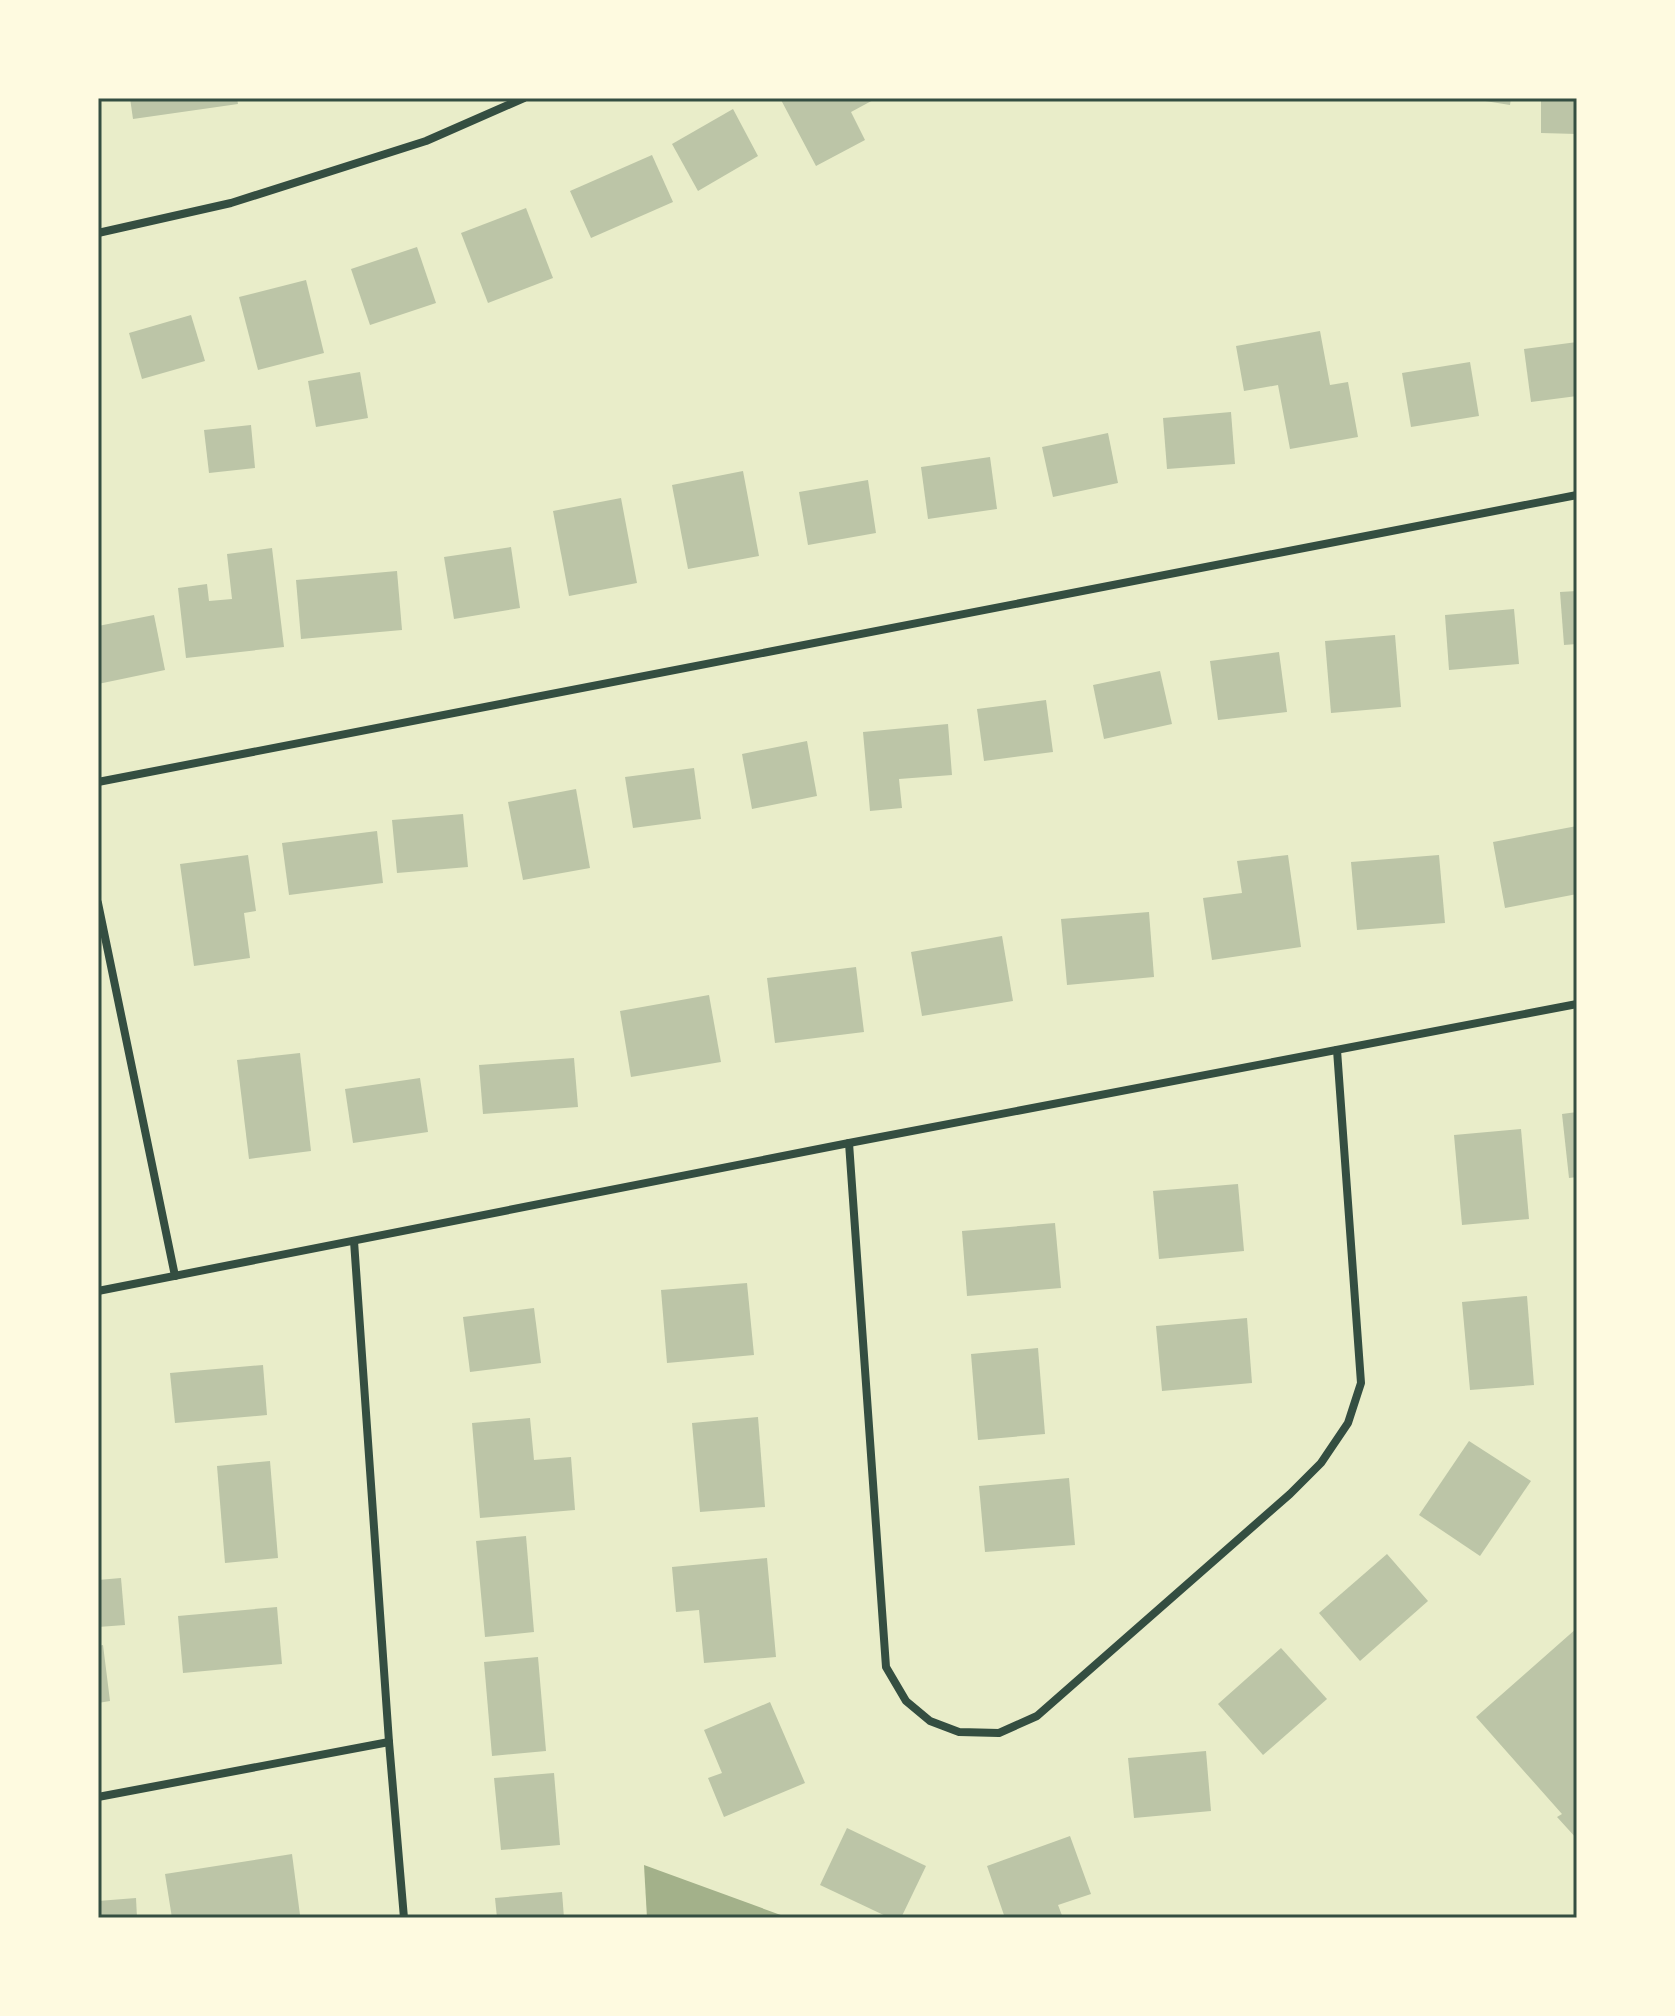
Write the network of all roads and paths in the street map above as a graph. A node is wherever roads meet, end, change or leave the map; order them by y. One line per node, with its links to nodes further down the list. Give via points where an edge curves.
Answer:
1 (524, 98): 2 (street, via 426,141 246,199)
2 (98, 233)
3 (1577, 495): 4 (street)
4 (98, 782)
5 (98, 903): 10 (street)
6 (1577, 1004): 7 (street)
7 (1337, 1050): 8 (street); 8 (street, via 1361,1383 1348,1423 1321,1463 1290,1494 1037,1716 999,1733 959,1732 930,1721 906,1701 886,1667)
8 (849, 1143): 9 (street)
9 (354, 1241): 10 (street); 12 (street)
10 (175, 1276): 11 (street)
11 (98, 1291)
12 (389, 1742): 13 (street); 14 (street)
13 (98, 1797)
14 (404, 1918)

